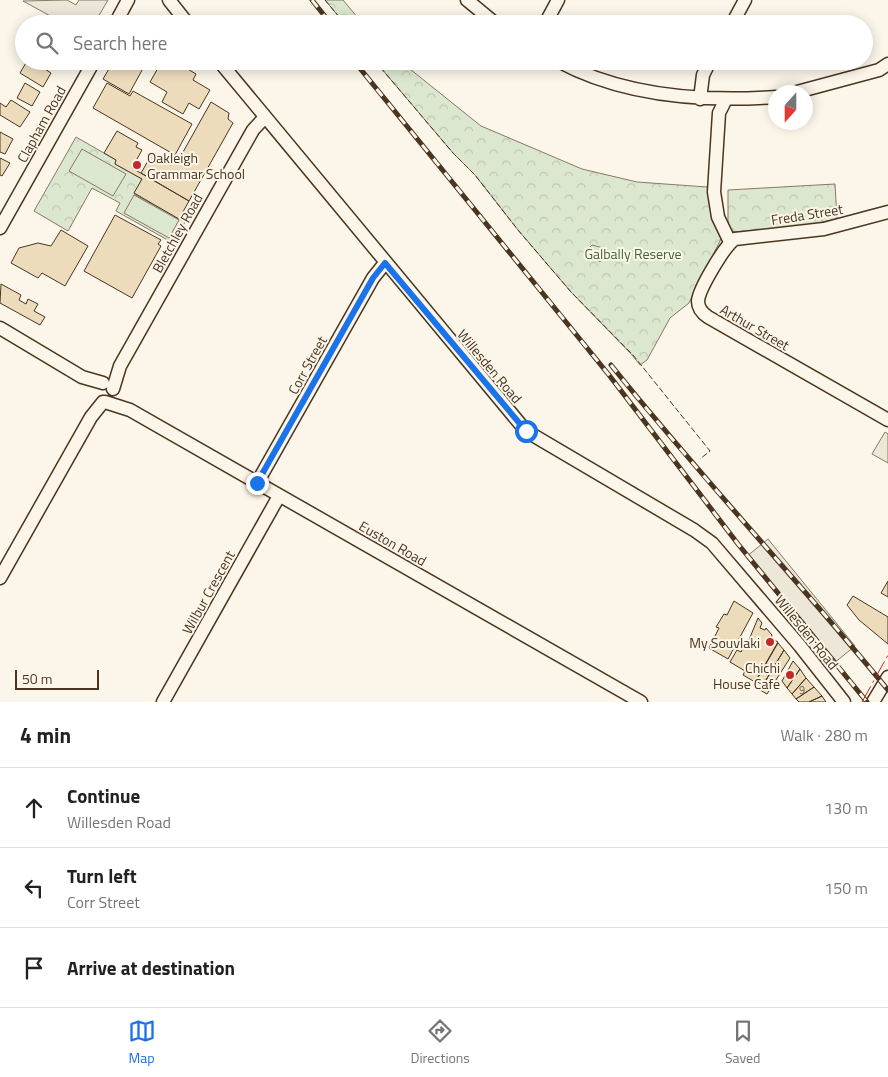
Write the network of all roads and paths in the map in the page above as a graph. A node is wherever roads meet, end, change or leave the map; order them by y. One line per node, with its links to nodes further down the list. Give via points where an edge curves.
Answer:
1 (128, 0): 6 (street)
2 (168, 0): 7 (street)
3 (467, 0): 8 (street)
4 (558, 0): 9 (street)
5 (745, 0): 10 (street)
6 (120, 15)
7 (180, 15)
8 (485, 15)
9 (550, 15)
10 (737, 15)
11 (888, 64): 16 (street, via 879,70)
12 (89, 70): 22 (street, Clapham Road)
13 (226, 70): 20 (street, Willesden Road)
14 (582, 70): 18 (street, via 621,85)
15 (706, 70): 18 (street)
16 (813, 88)
17 (768, 96): 19 (street)
18 (700, 99): 19 (street)
19 (726, 99): 23 (street, via 719,113 714,192 718,217)
20 (265, 117): 24 (street, Willesden Road); 26 (street, Bletchley Road, via 253,130)
21 (888, 212): 23 (street, Freda Street, via 824,229 740,238)
22 (0, 228)
23 (730, 242): 27 (street, Arthur Street, via 700,294 699,304 704,314)
24 (385, 263): 28 (street, Corr Street, via 373,278); 34 (street, Willesden Road, via 526,431 712,543)
25 (0, 328): 26 (street, Euston Road)
26 (104, 393): 28 (street, Euston Road); 30 (street, Bletchley Road)
27 (888, 420)
28 (257, 483): 29 (street, Euston Road)
29 (279, 496): 32 (street, Wilbur Crescent); 33 (street, Euston Road)
30 (0, 578)
31 (888, 676): 35 (street)
32 (163, 702)
33 (641, 702)
34 (844, 702)
35 (873, 702)

